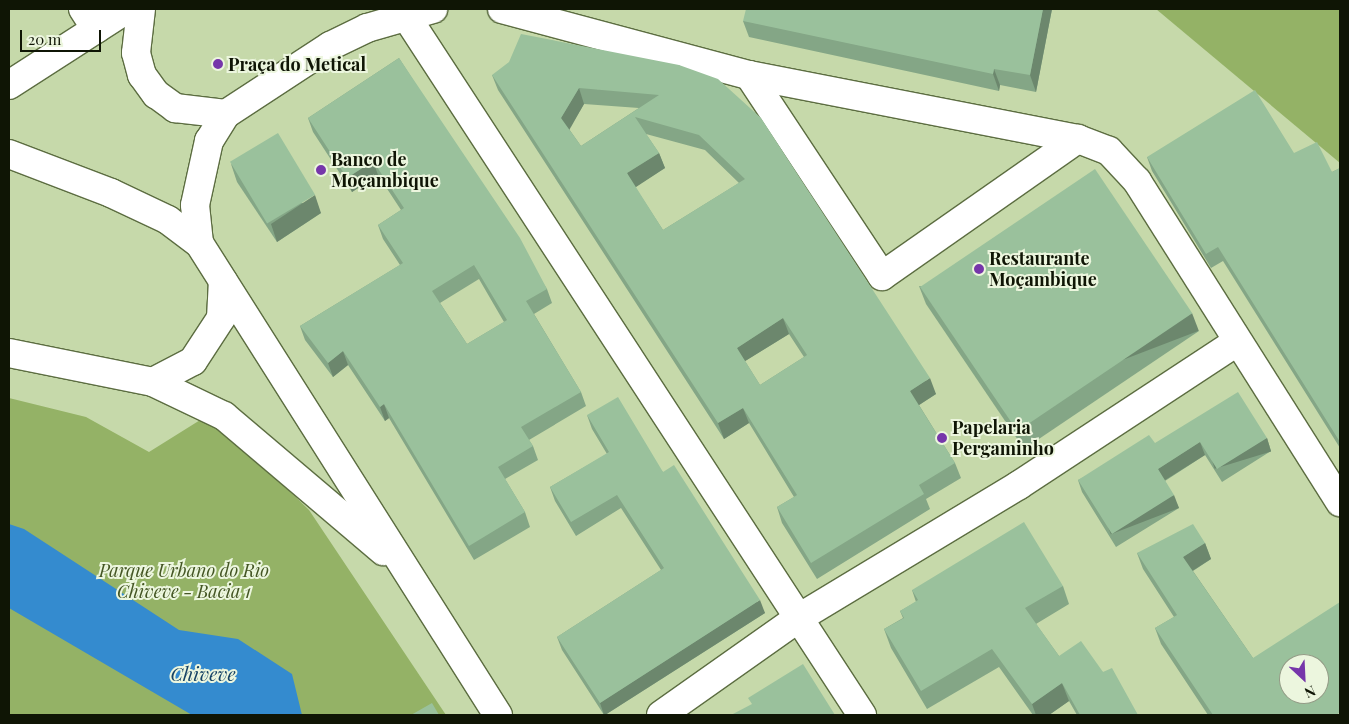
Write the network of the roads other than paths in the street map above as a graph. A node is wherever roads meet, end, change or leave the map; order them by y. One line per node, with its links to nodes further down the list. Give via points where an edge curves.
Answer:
1 (126, 9): 6 (street)
2 (141, 9): 9 (street, via 136,53 142,75 156,94 175,108)
3 (433, 9): 5 (street)
4 (502, 9): 7 (street)
5 (384, 18): 9 (street, via 330,46); 19 (street)
6 (89, 19): 8 (street)
7 (748, 75): 10 (street); 10 (street, via 882,276)
8 (9, 85)
9 (226, 114): 12 (street, via 207,150 195,204)
10 (1078, 138): 14 (street, via 1109,151 1137,181)
11 (9, 154): 12 (street, via 111,193 168,220)
12 (199, 243): 13 (street)
13 (223, 281): 16 (street, via 221,318 193,361); 18 (street)
14 (1237, 342): 17 (street); 19 (street, via 1019,485)
15 (9, 353): 16 (street)
16 (153, 382): 18 (street, via 224,416)
17 (1340, 502)
18 (404, 568): 20 (street)
19 (797, 619): 21 (street); 22 (street)
20 (498, 715)
21 (661, 715)
22 (862, 715)

